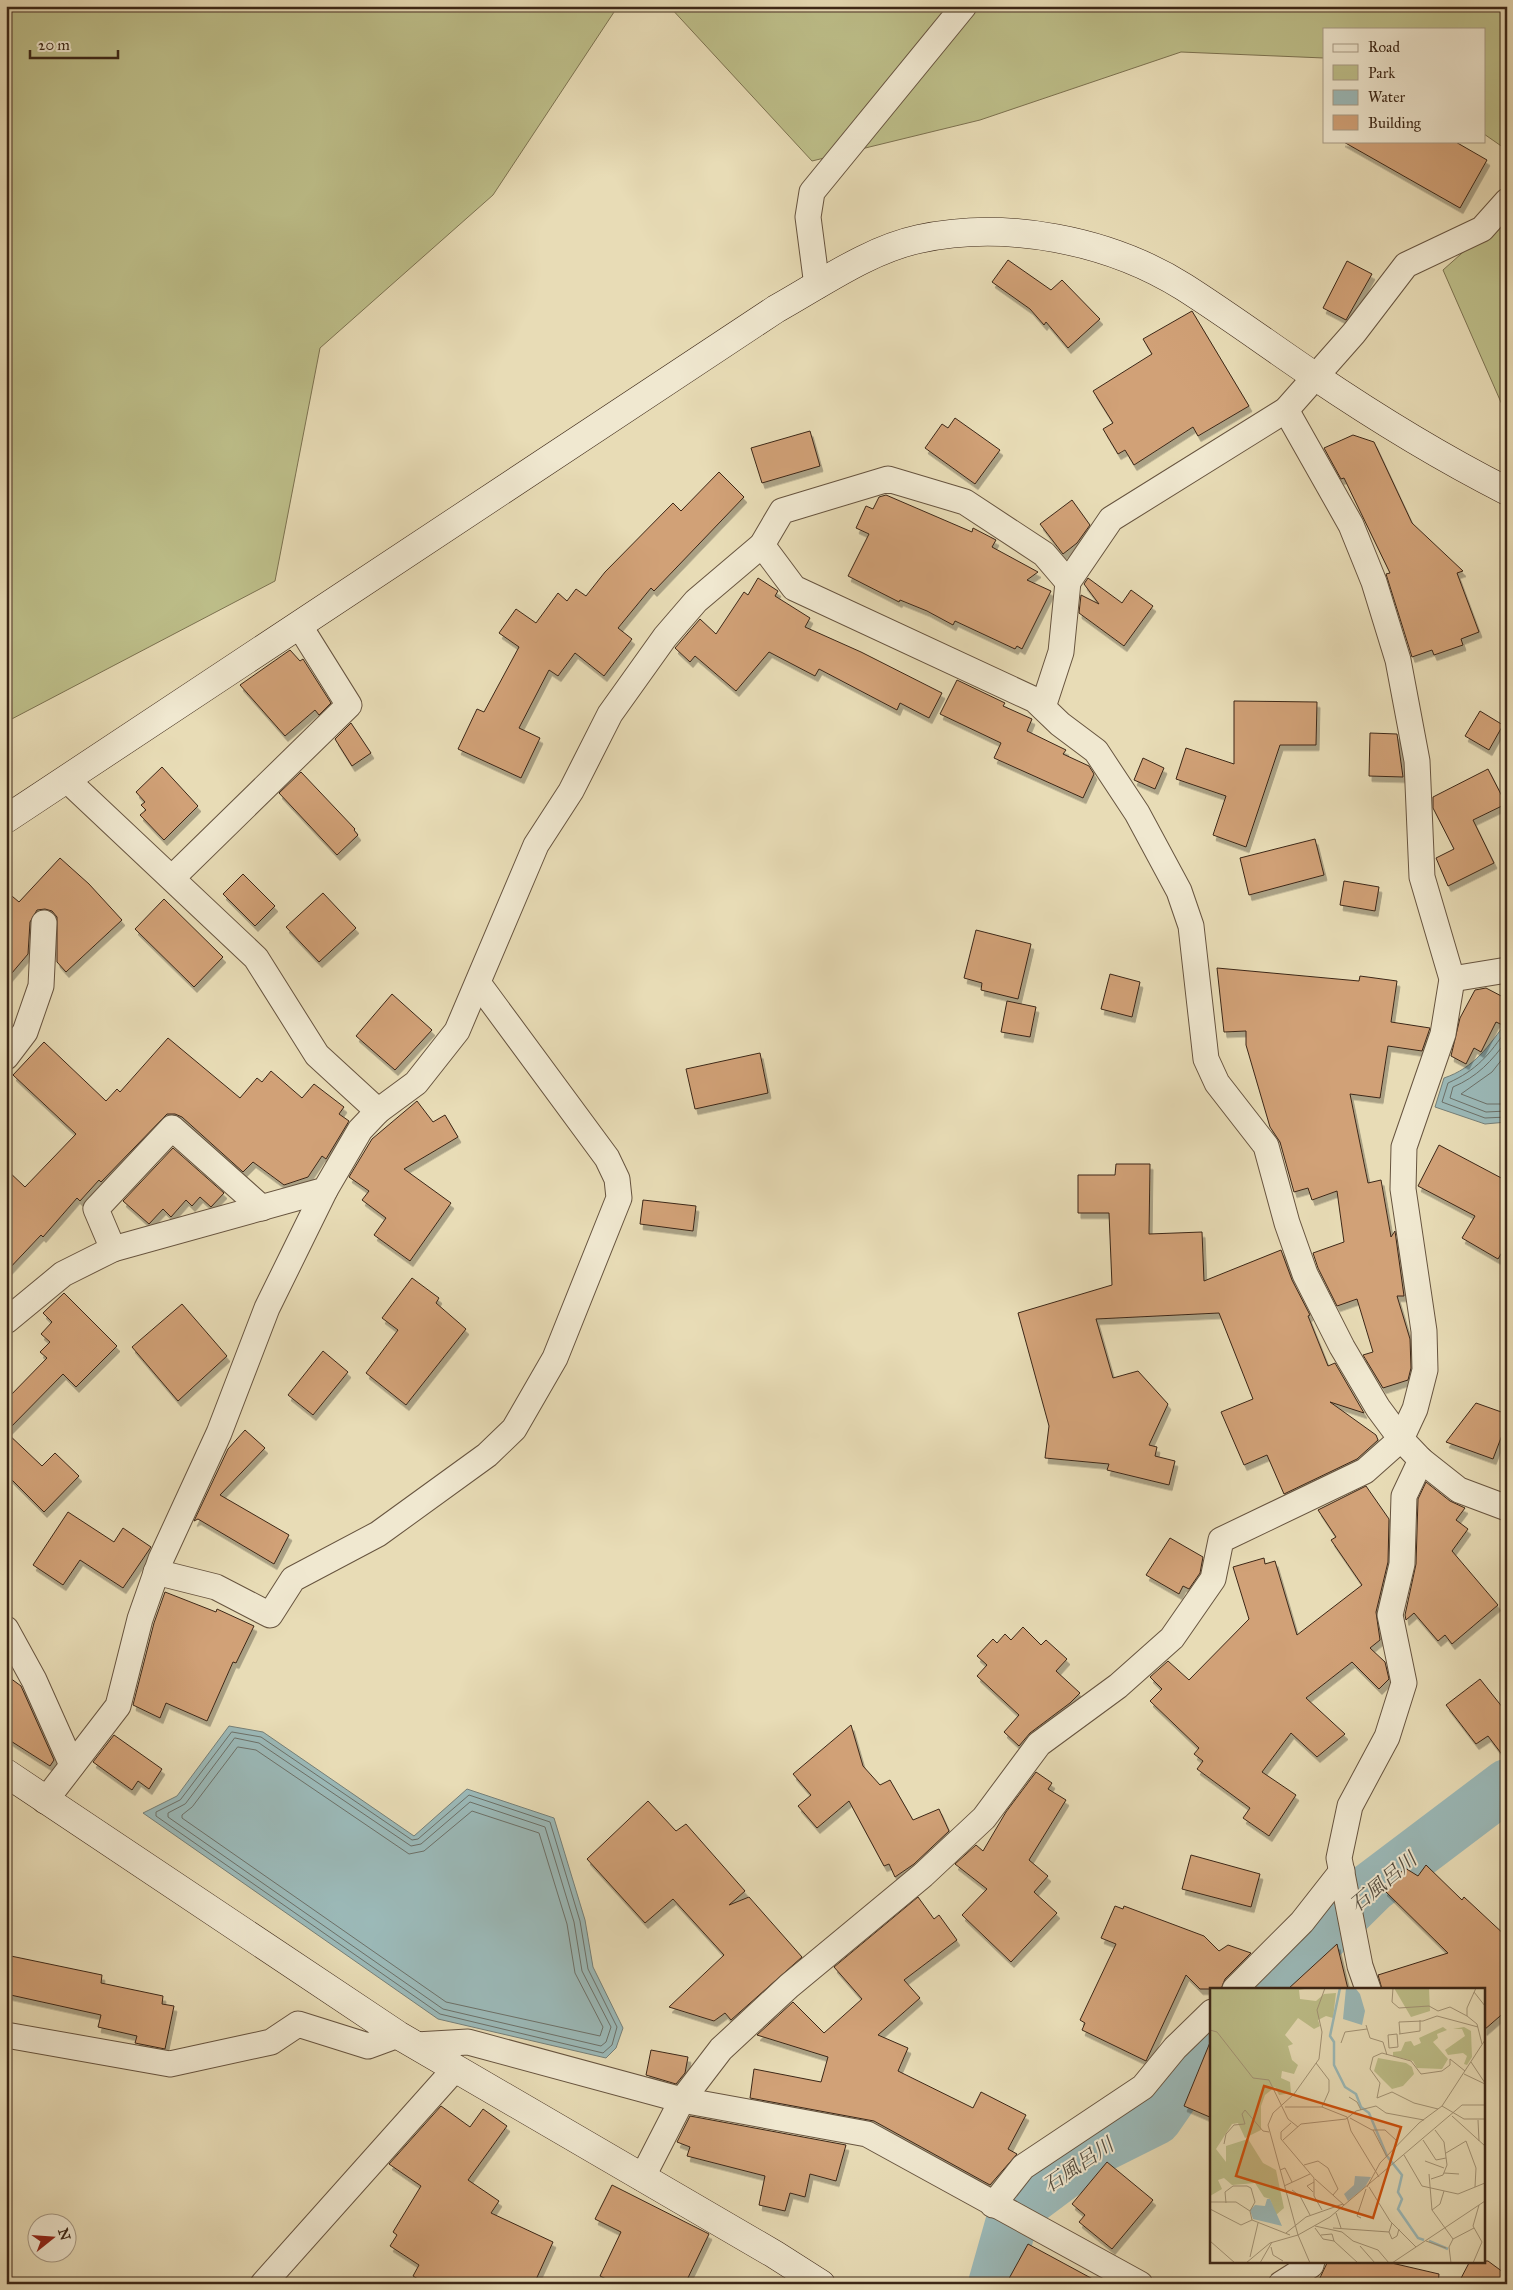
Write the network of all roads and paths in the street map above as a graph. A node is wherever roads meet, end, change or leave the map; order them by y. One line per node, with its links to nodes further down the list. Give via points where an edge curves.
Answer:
1 (964, 6): 3 (street, via 812,192 808,217)
2 (1507, 201): 4 (street, via 1482,229 1406,265 1354,333)
3 (817, 286): 4 (street, via 874,254 919,239 977,233 1029,234 1083,244 1132,260 1183,286); 9 (street, via 776,309)
4 (1314, 376): 5 (street); 6 (street, via 1453,464)
5 (1286, 410): 8 (street, via 1111,519); 16 (street, via 1351,525 1374,582 1398,660 1417,761 1422,877)
6 (1507, 491)
7 (762, 545): 8 (street, via 782,511 888,479 965,502 1044,554); 10 (street, via 794,588 1035,700); 17 (street, via 696,601 665,637 610,714 571,791 536,845)
8 (1068, 582): 10 (street, via 1062,652)
9 (299, 625): 11 (street); 13 (street, via 348,705)
10 (1043, 707): 24 (street, via 1096,751 1137,813 1179,891 1191,926 1206,1059 1217,1083 1266,1146 1305,1274 1342,1347 1373,1400)
11 (66, 779): 12 (street); 13 (street)
12 (6, 819)
13 (172, 878): 19 (street, via 256,958 317,1055)
14 (44, 923): 18 (street, via 41,986 25,1032)
15 (1507, 970): 16 (street)
16 (1452, 979): 24 (street, via 1443,1034 1404,1147 1403,1189 1424,1331 1424,1370 1416,1409)
17 (478, 982): 19 (street, via 457,1031 416,1083); 27 (street, via 607,1158 617,1179 619,1198 555,1358 514,1429 487,1455 378,1534 293,1579 270,1615 216,1587)
18 (10, 1043)
19 (378, 1111): 20 (street, via 360,1130)
20 (325, 1190): 21 (street); 27 (street, via 267,1308 219,1433)
21 (262, 1208): 22 (street); 22 (street, via 172,1128 96,1209)
22 (112, 1249): 23 (street, via 64,1274)
23 (6, 1321)
24 (1401, 1439): 25 (street); 39 (street, via 1365,1471 1221,1540 1213,1579 1172,1638 1118,1686 1039,1744 984,1818 923,1875 782,1992 721,2049)
25 (1421, 1460): 26 (street, via 1459,1490); 32 (street, via 1404,1496 1402,1564 1390,1615 1404,1683 1387,1737 1350,1806 1339,1858)
26 (1507, 1508)
27 (156, 1572): 29 (street, via 140,1619 118,1706)
28 (6, 1630): 29 (street, via 34,1680)
29 (72, 1765): 31 (street)
30 (6, 1773): 31 (street)
31 (45, 1801): 37 (street)
32 (1343, 1881): 33 (street); 34 (street, via 1360,1966)
33 (1236, 1988)
34 (1368, 1988)
35 (1210, 2014): 41 (street, via 1175,2048 1143,2087 1023,2167)
36 (6, 2035): 37 (street, via 170,2064 271,2042 298,2024 368,2046)
37 (407, 2040): 38 (street); 39 (street, via 468,2042)
38 (454, 2070): 40 (street); 43 (street)
39 (682, 2100): 40 (street); 41 (street, via 867,2134)
40 (642, 2178): 44 (street)
41 (998, 2208): 45 (street)
42 (1312, 2262): 46 (street)
43 (263, 2284)
44 (821, 2284)
45 (1140, 2284)
46 (1282, 2284)

